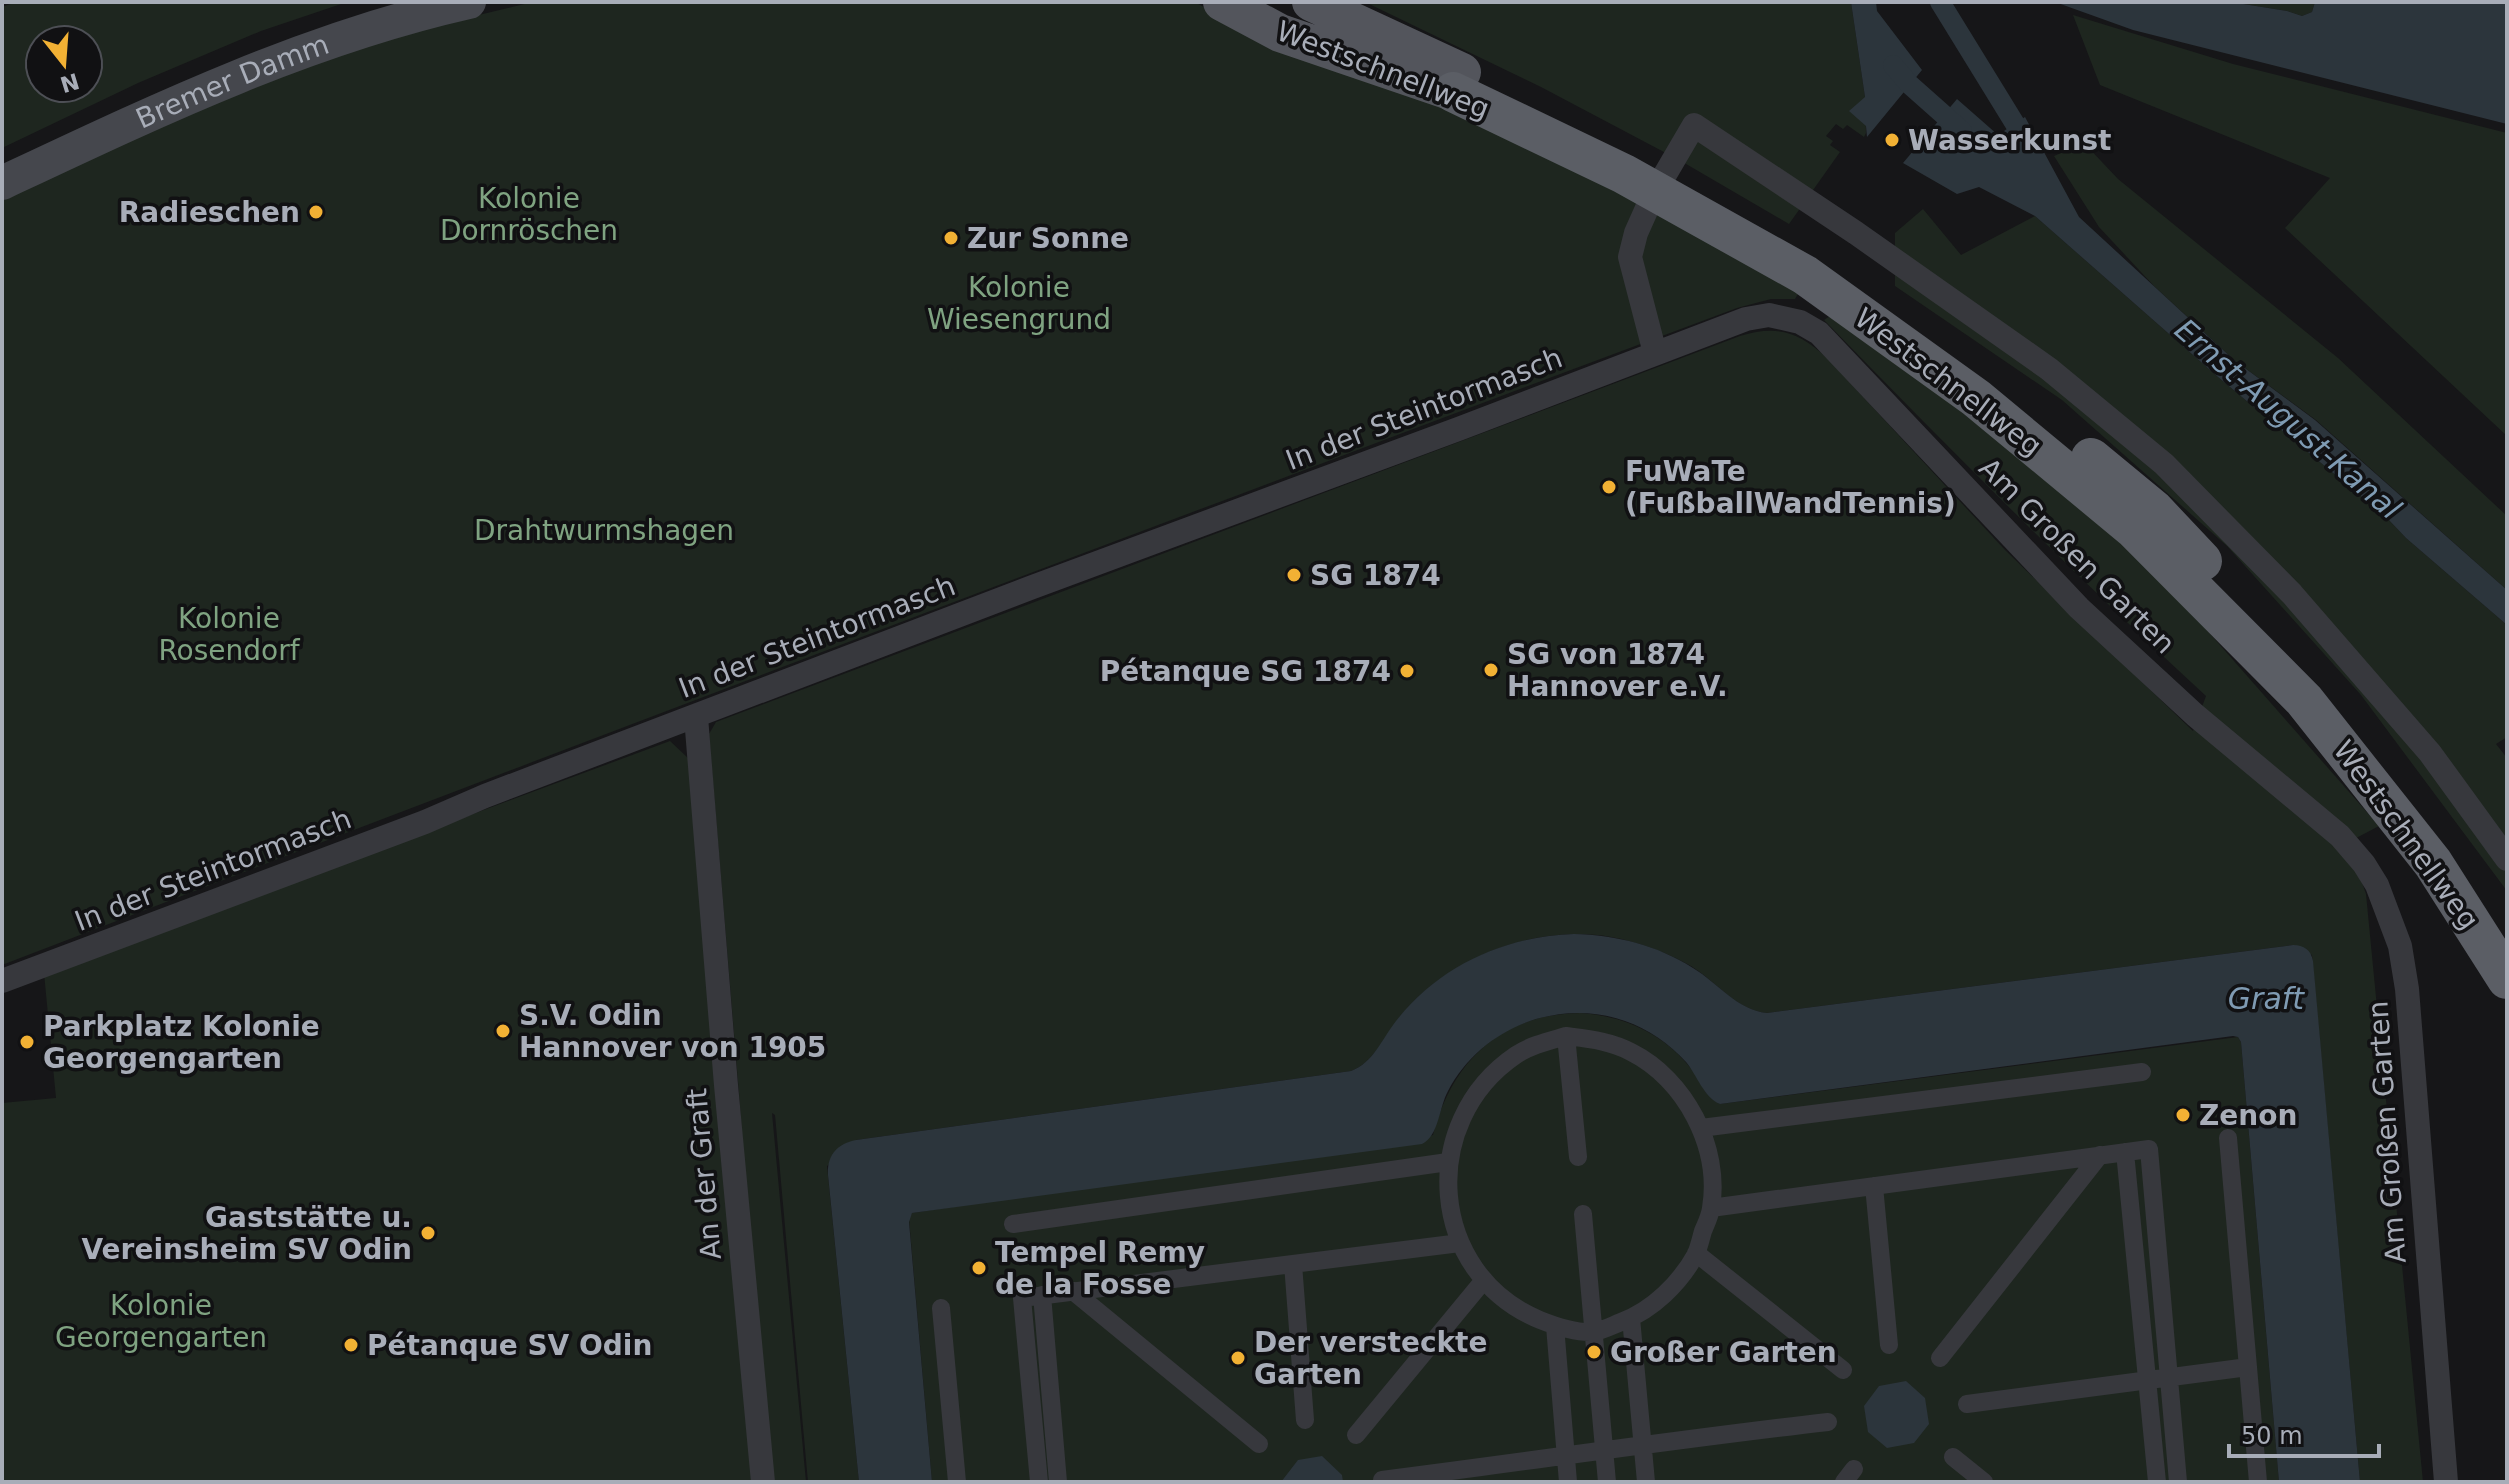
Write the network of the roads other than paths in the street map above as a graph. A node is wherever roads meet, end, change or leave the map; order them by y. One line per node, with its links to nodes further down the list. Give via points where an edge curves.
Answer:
1 (386, 2): 6 (main road, Bremer Damm, via 338,15 152,87)
2 (469, 2): 7 (main road, Bremer Damm, via 345,36 253,71)
3 (1222, 2): 5 (main road, Westschnellweg, via 1280,33)
4 (1311, 2): 5 (main road, Westschnellweg)
5 (1458, 82): 8 (highway, Westschnellweg)
6 (2, 158)
7 (2, 183)
8 (1691, 197): 12 (highway, Westschnellweg, via 1816,255 1996,381 2154,510 2324,695 2451,850); 13 (highway, Westschnellweg, via 1976,398 2133,528 2304,700 2433,863)
9 (1655, 353): 10 (street, In der Steintormasch); 11 (street, via 1630,257 1653,195 1694,125 2038,361 2164,464 2302,605 2430,753); 64 (street, Am Großen Garten, via 1769,315 1819,333 2079,608 2195,715 2340,836 2364,864 2389,912 2407,989)
10 (696, 717): 14 (street, In der Steintormasch); 53 (street, An der Graft)
11 (2507, 859)
12 (2507, 937)
13 (2507, 979)
14 (2, 981)
15 (1566, 1036): 17 (street, via 1602,1041 1654,1066 1672,1083); 21 (street); 22 (street, via 1536,1044 1490,1077 1457,1127)
16 (2142, 1072): 17 (street)
17 (1701, 1128): 24 (street, via 1712,1169)
18 (2228, 1138): 39 (street)
19 (2125, 1152): 20 (street); 41 (street, via 2149,1149); 42 (street)
20 (2100, 1155): 23 (street); 38 (street)
21 (1578, 1157)
22 (1448, 1162): 26 (street); 27 (street, via 1449,1208)
23 (1874, 1186): 24 (street); 37 (street)
24 (1711, 1208): 28 (street)
25 (1583, 1214): 36 (street)
26 (1013, 1224)
27 (1460, 1243): 29 (street); 30 (street)
28 (1696, 1253): 34 (street, via 1669,1291); 40 (street)
29 (1293, 1264): 31 (street); 44 (street)
30 (1484, 1280): 35 (street, via 1525,1313); 46 (street)
31 (1073, 1291): 32 (street); 47 (street)
32 (1042, 1295): 55 (street, via 1022,1298); 56 (street)
33 (941, 1308): 54 (street)
34 (1631, 1318): 36 (street); 48 (street)
35 (1555, 1326): 36 (street); 50 (street)
36 (1594, 1332): 49 (street)
37 (1889, 1345)
38 (1940, 1358)
39 (2248, 1367): 41 (street); 63 (street)
40 (1843, 1370)
41 (2169, 1378): 42 (street); 62 (street)
42 (2147, 1380): 43 (street); 61 (street)
43 (1967, 1404)
44 (1305, 1420)
45 (1828, 1422): 48 (street)
46 (1356, 1435)
47 (1259, 1444)
48 (1642, 1444): 49 (street); 59 (street)
49 (1604, 1451): 50 (street); 58 (street)
50 (1565, 1456): 52 (street); 57 (street)
51 (1953, 1457): 60 (street)
52 (1382, 1480)
53 (763, 1482)
54 (957, 1482)
55 (1039, 1482)
56 (1058, 1482)
57 (1568, 1482)
58 (1607, 1482)
59 (1646, 1482)
60 (1984, 1482)
61 (2157, 1482)
62 (2178, 1482)
63 (2258, 1482)
64 (2446, 1482)

